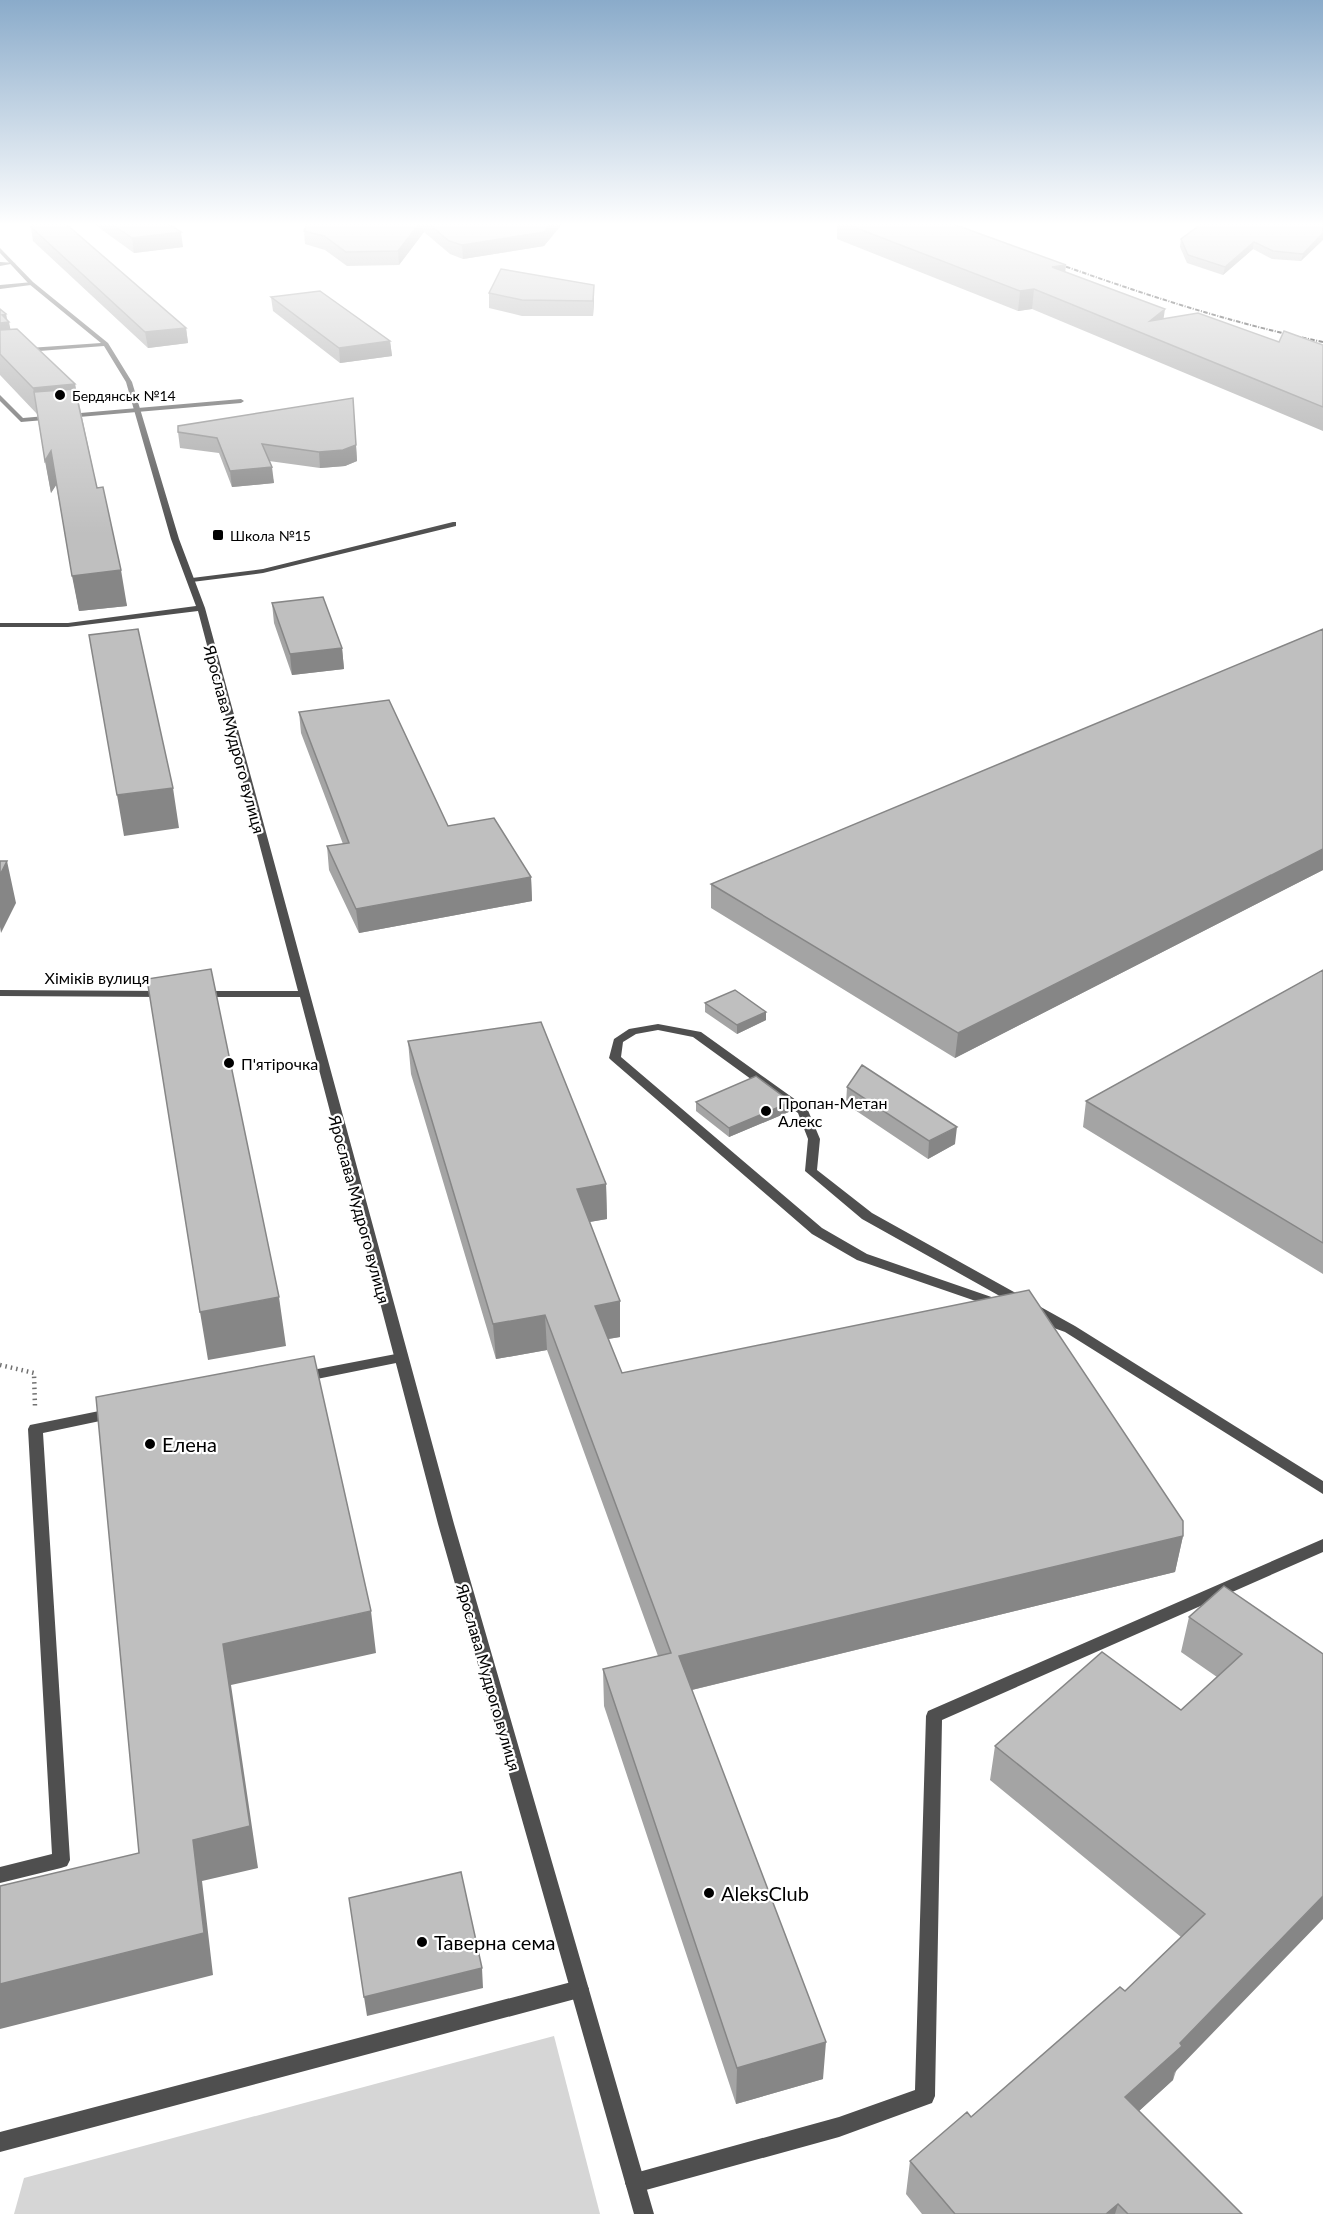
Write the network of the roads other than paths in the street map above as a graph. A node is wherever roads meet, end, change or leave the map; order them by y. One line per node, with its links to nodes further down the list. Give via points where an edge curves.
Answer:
1 (85, 327): 2 (street, Ярослава Мудрого вулиця)
2 (106, 344): 3 (street); 6 (street, Ярослава Мудрого вулиця, via 129,382)
3 (0, 352)
4 (0, 397): 6 (street, via 21,420)
5 (241, 401): 6 (street)
6 (137, 410): 8 (street, Ярослава Мудрого вулиця, via 175,539)
7 (453, 524): 8 (street, via 263,571)
8 (192, 580): 9 (street, Ярослава Мудрого вулиця)
9 (201, 608): 10 (street, via 68,625); 12 (street, Ярослава Мудрого вулиця)
10 (0, 625)
11 (0, 993): 12 (street, Хіміків вулиця)
12 (303, 994): 14 (street, Ярослава Мудрого вулиця)
13 (1070, 1329): 13 (street, via 862,1257 817,1231 615,1058 618,1041 633,1031 658,1027 697,1034 803,1111 814,1139 811,1171 867,1216); 17 (street)
14 (401, 1358): 15 (street); 20 (street, Ярослава Мудрого вулиця)
15 (286, 1380)
16 (126, 1411): 19 (street, via 35,1428 60,1860)
17 (1323, 1488)
18 (1323, 1545): 22 (street, via 934,1716 925,2096 839,2127)
19 (0, 1875)
20 (579, 1989): 21 (street); 22 (street, Ярослава Мудрого вулиця)
21 (0, 2142)
22 (635, 2183): 23 (street, Ярослава Мудрого вулиця)
23 (644, 2214)

